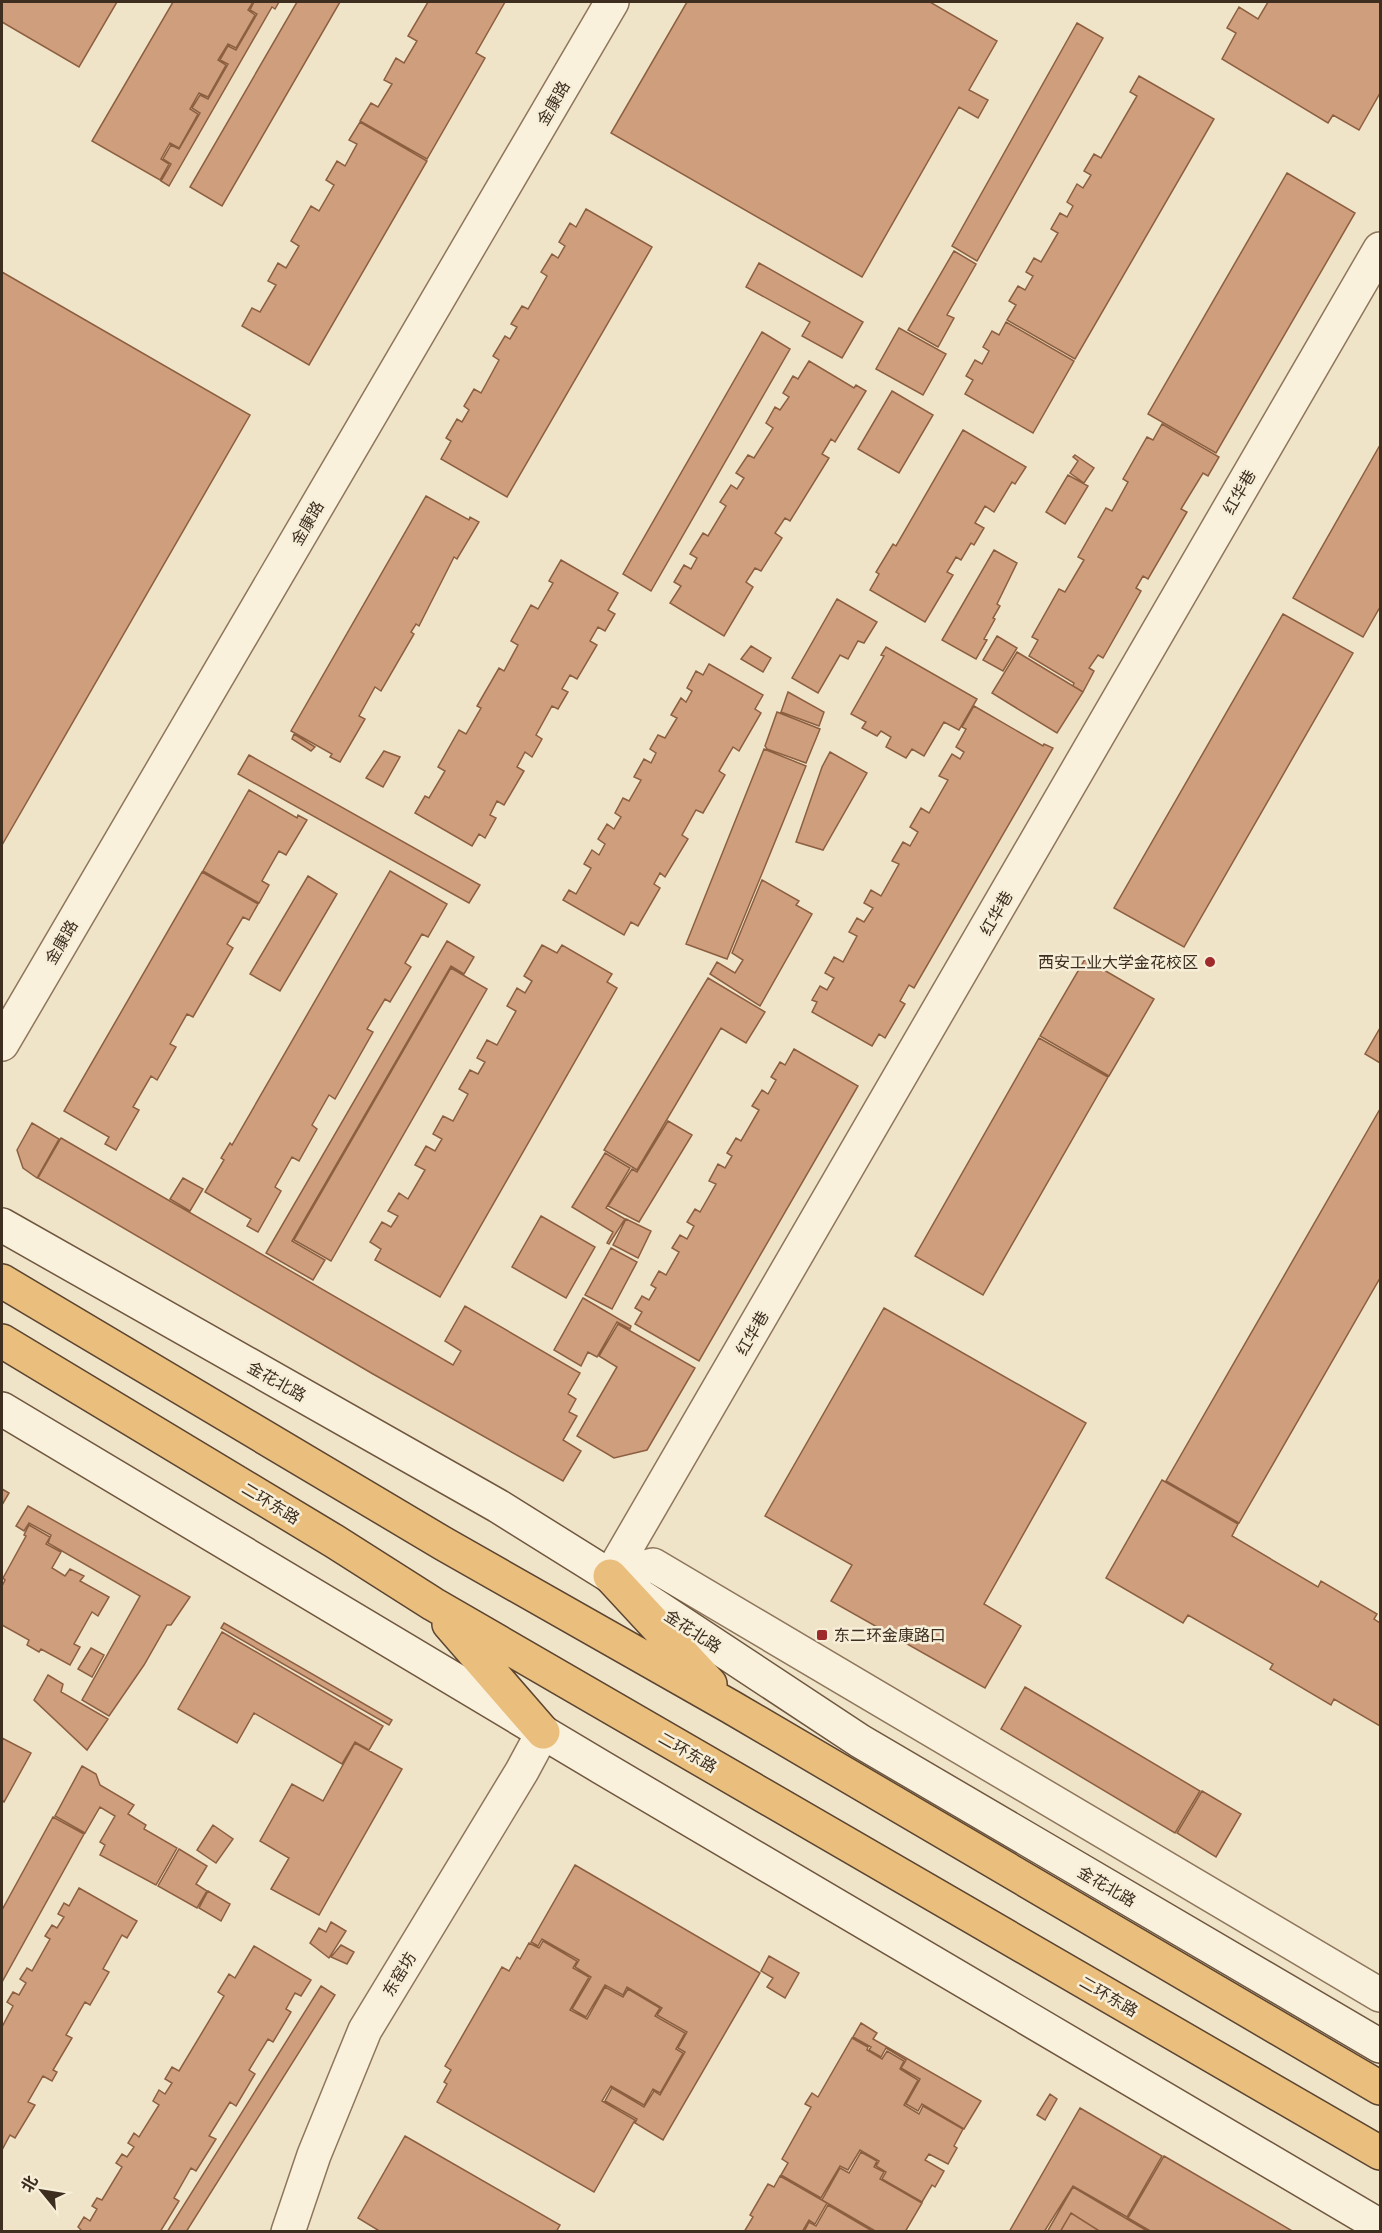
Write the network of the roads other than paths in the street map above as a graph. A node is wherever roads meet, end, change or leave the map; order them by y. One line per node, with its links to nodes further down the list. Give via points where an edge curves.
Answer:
1 (612, 2): 3 (street, 金康路)
2 (1380, 249): 8 (street, 红华巷)
3 (2, 1044)
4 (2, 1225): 8 (street, 金花北路, via 498,1506)
5 (2, 1281): 10 (highway, via 444,1544)
6 (2, 1341): 9 (highway, 二环东路, via 334,1540)
7 (2, 1409): 11 (street)
8 (610, 1576): 10 (highway); 12 (street, via 653,1564); 13 (street, 金花北路, via 860,1741)
9 (433, 1604): 11 (highway); 15 (highway, 二环东路)
10 (731, 1707): 14 (highway)
11 (543, 1732): 16 (street); 17 (street, 东窑坊, via 365,2030 314,2155)
12 (1380, 1995)
13 (1380, 2046)
14 (1380, 2088)
15 (1380, 2153)
16 (1380, 2226)
17 (288, 2232)

